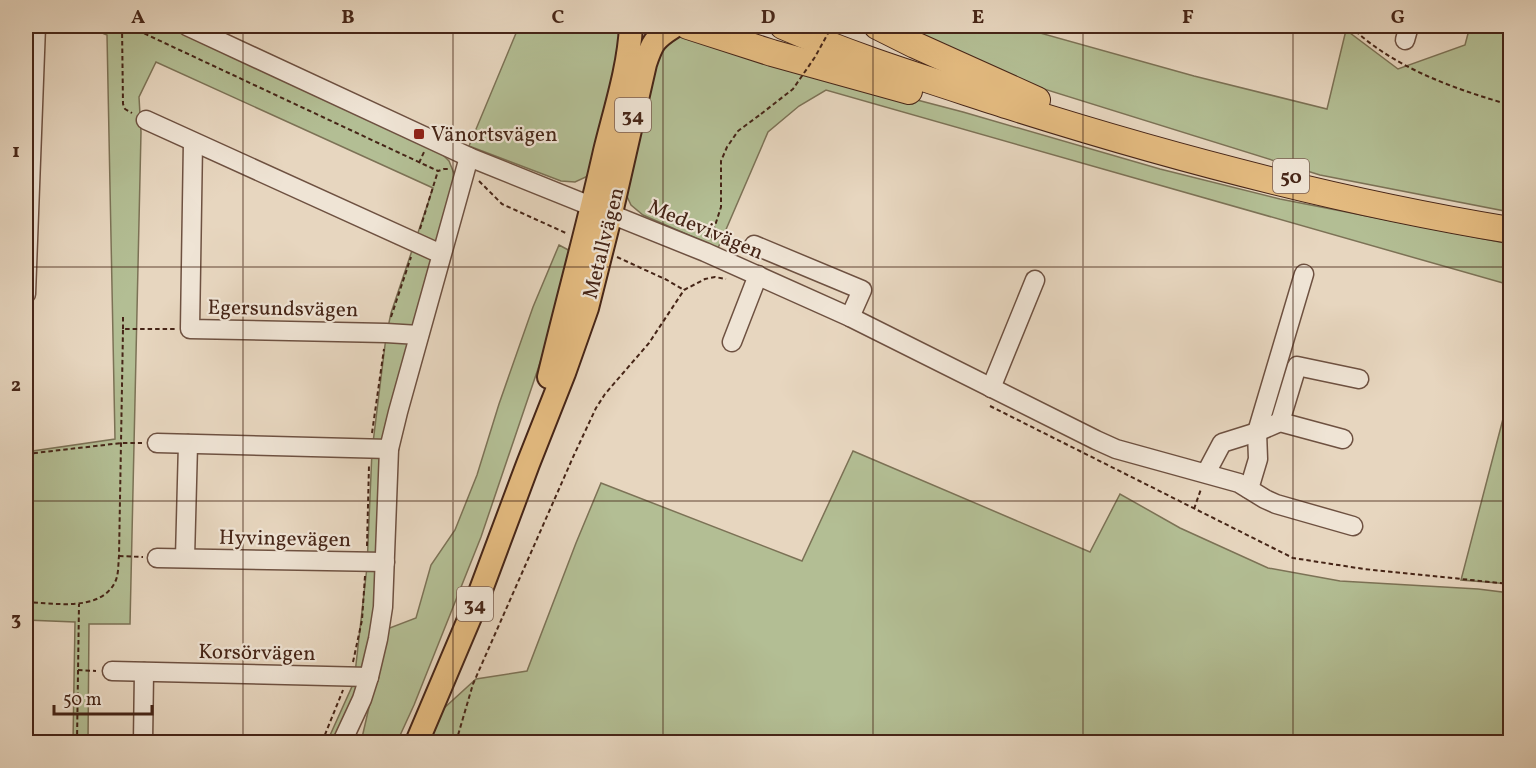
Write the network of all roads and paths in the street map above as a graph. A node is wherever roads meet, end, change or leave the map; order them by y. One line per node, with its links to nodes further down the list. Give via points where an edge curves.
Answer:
1 (36, 26): 11 (street)
2 (123, 26): 13 (path, via 123,104); 17 (path)
3 (187, 26): 18 (street, Medevivägen)
4 (631, 26): 19 (main road, Metallvägen / 34)
5 (675, 26): 14 (highway, via 936,98); 19 (main road, Metallvägen / 34, via 657,37 650,49)
6 (783, 26): 14 (highway, 50, via 880,64)
7 (811, 26): 14 (highway, 50, via 883,57)
8 (832, 26): 24 (path, bridge, via 793,89 738,131 727,147 722,161 721,207)
9 (877, 26): 14 (highway)
10 (1350, 26): 12 (path, via 1416,72)
11 (29, 104): 27 (street)
12 (1510, 105)
13 (146, 120): 15 (street)
14 (1073, 122): 20 (highway, 50, via 1322,184); 21 (highway, 50, via 1194,161 1319,192)
15 (193, 142): 25 (street); 37 (street, Egersundsvägen)
16 (426, 148): 17 (path)
17 (419, 163): 18 (path, via 438,171)
18 (467, 165): 19 (street, Medevivägen); 22 (path, via 502,204); 25 (street)
19 (602, 209): 24 (street, Medevivägen); 68 (main road, Metallvägen / 34, via 587,308 476,603)
20 (1510, 221)
21 (1510, 230)
22 (567, 234)
23 (754, 245): 35 (street, via 862,290)
24 (705, 252): 29 (path); 31 (street, Medevivägen)
25 (441, 254): 38 (street)
26 (617, 257): 32 (path)
27 (26, 259): 33 (street)
28 (1304, 274): 43 (street)
29 (705, 279): 31 (path); 32 (path)
30 (1035, 280): 41 (street)
31 (755, 282): 35 (street, Medevivägen); 39 (street)
32 (684, 290): 69 (path, via 649,343 596,408 473,684)
33 (26, 294)
34 (123, 317): 36 (path)
35 (850, 317): 41 (street, Medevivägen)
36 (123, 329): 37 (path); 45 (path)
37 (190, 329): 38 (street, Egersundsvägen)
38 (419, 335): 48 (street)
39 (732, 342)
40 (1359, 379): 42 (street, via 1297,366)
41 (988, 395): 50 (street, Medevivägen, via 1116,449); 52 (path)
42 (1280, 422): 43 (street); 44 (street)
43 (1257, 432): 50 (street, via 1222,443); 51 (street, via 1258,459)
44 (1342, 439)
45 (122, 443): 46 (path); 49 (path); 54 (path)
46 (157, 443): 47 (street)
47 (188, 444): 48 (street); 56 (street)
48 (388, 449): 57 (street)
49 (26, 454)
50 (1206, 473): 51 (street, Medevivägen); 52 (path)
51 (1249, 489): 53 (street, Medevivägen, via 1276,504)
52 (1194, 509): 58 (path, via 1293,558)
53 (1353, 526)
54 (119, 556): 55 (path); 60 (path, via 114,584 106,594)
55 (157, 558): 56 (street, Hyvingevägen)
56 (185, 558): 57 (street, Hyvingevägen)
57 (385, 562): 64 (street, via 383,607)
58 (1510, 584)
59 (26, 602): 60 (path)
60 (79, 604): 61 (path)
61 (78, 670): 62 (path); 65 (path)
62 (112, 671): 63 (street, Korsörvägen)
63 (144, 672): 64 (street, Korsörvägen); 66 (street)
64 (369, 677): 67 (street)
65 (77, 742)
66 (143, 742)
67 (342, 742)
68 (417, 742)
69 (456, 742)

